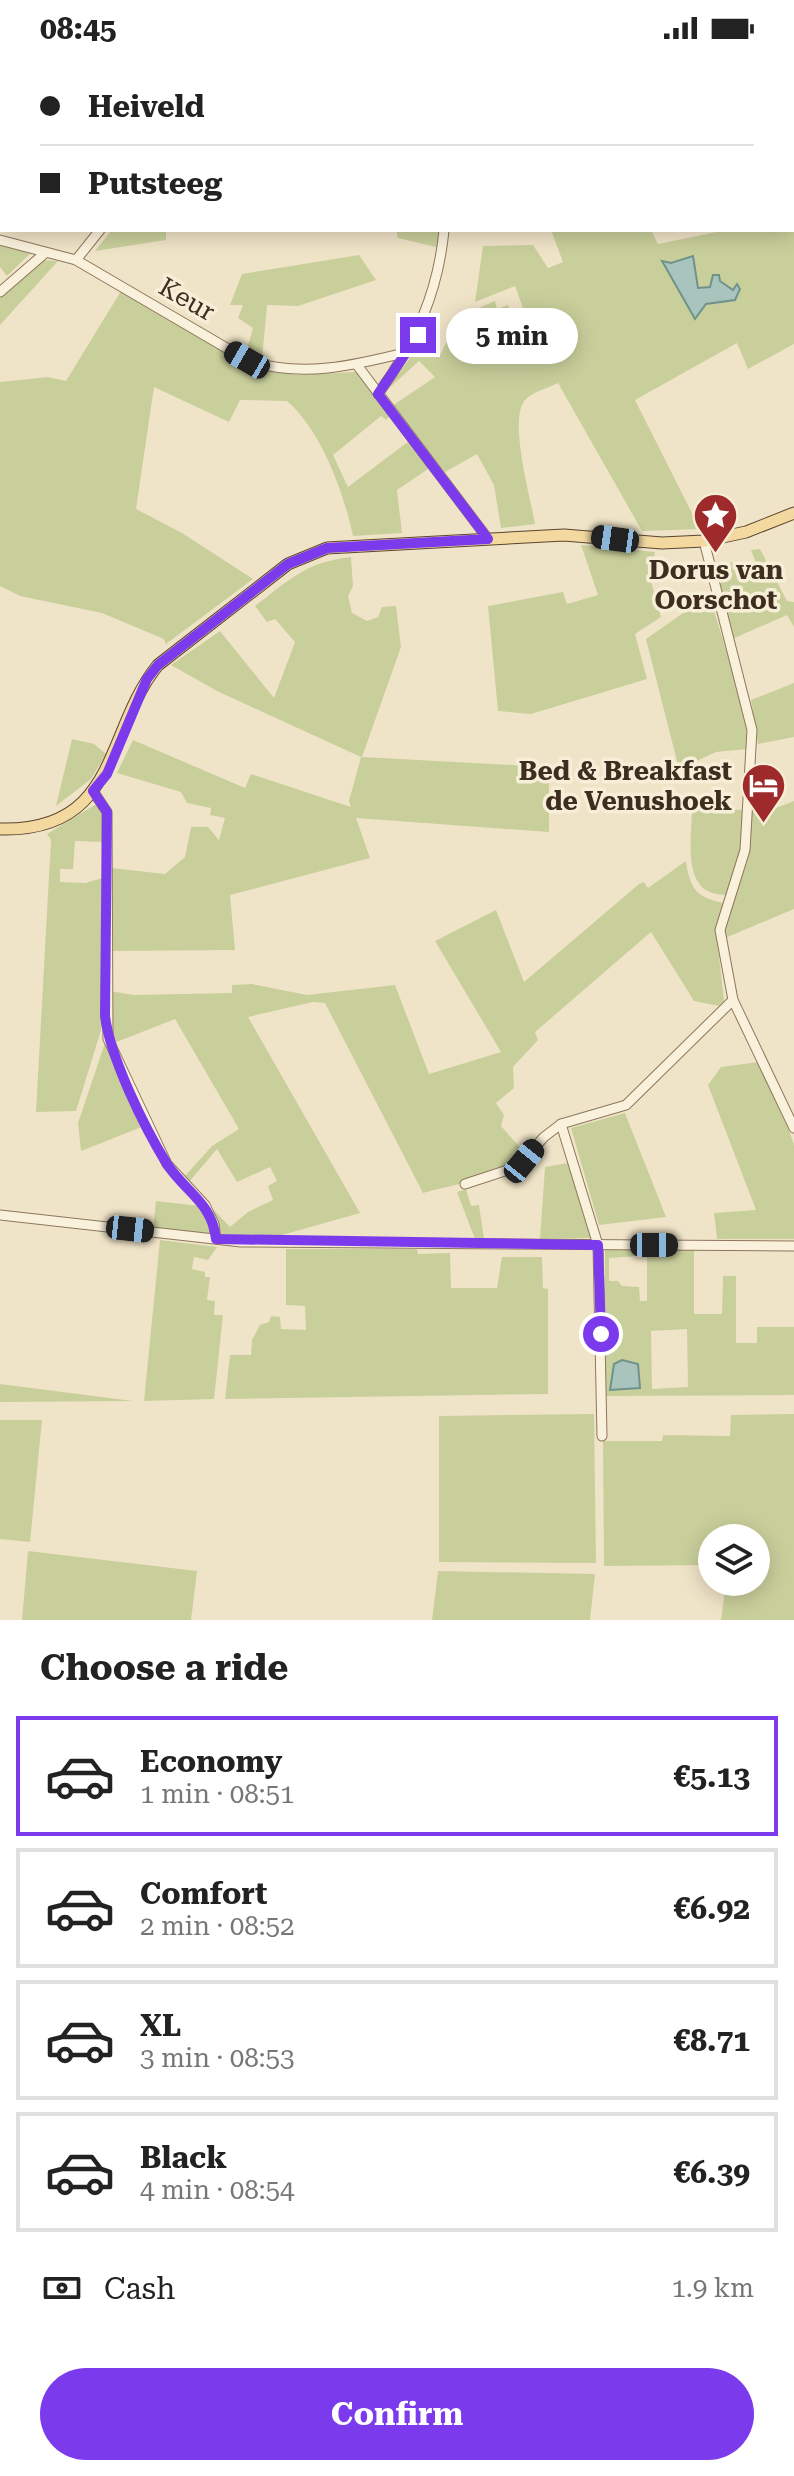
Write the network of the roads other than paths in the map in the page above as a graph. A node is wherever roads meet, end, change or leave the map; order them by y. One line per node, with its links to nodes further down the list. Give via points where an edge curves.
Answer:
1 (98, 232): 5 (street)
2 (444, 232): 7 (street, via 435,289)
3 (0, 240): 4 (street, Keur)
4 (45, 253): 5 (street, Keur); 6 (street)
5 (76, 260): 8 (street, Keur, via 247,360 288,369)
6 (0, 292)
7 (408, 352): 8 (street, Keur); 9 (street)
8 (357, 365): 9 (street)
9 (378, 394): 11 (street)
10 (794, 513): 12 (main road)
11 (488, 539): 12 (main road, via 564,535); 13 (main road, via 327,548 288,564 158,665 147,679 107,774)
12 (704, 541): 15 (street, via 752,730 745,850 720,930)
13 (93, 791): 14 (main road, via 49,821); 20 (street, via 107,812 108,1039 167,1164 205,1205)
14 (0, 829)
15 (733, 1000): 16 (street, via 626,1105); 17 (street)
16 (561, 1124): 18 (street, via 517,1167); 21 (street)
17 (794, 1128)
18 (465, 1184)
19 (0, 1215): 20 (street)
20 (216, 1239): 21 (street)
21 (598, 1245): 22 (street); 23 (street)
22 (794, 1246)
23 (602, 1436)

